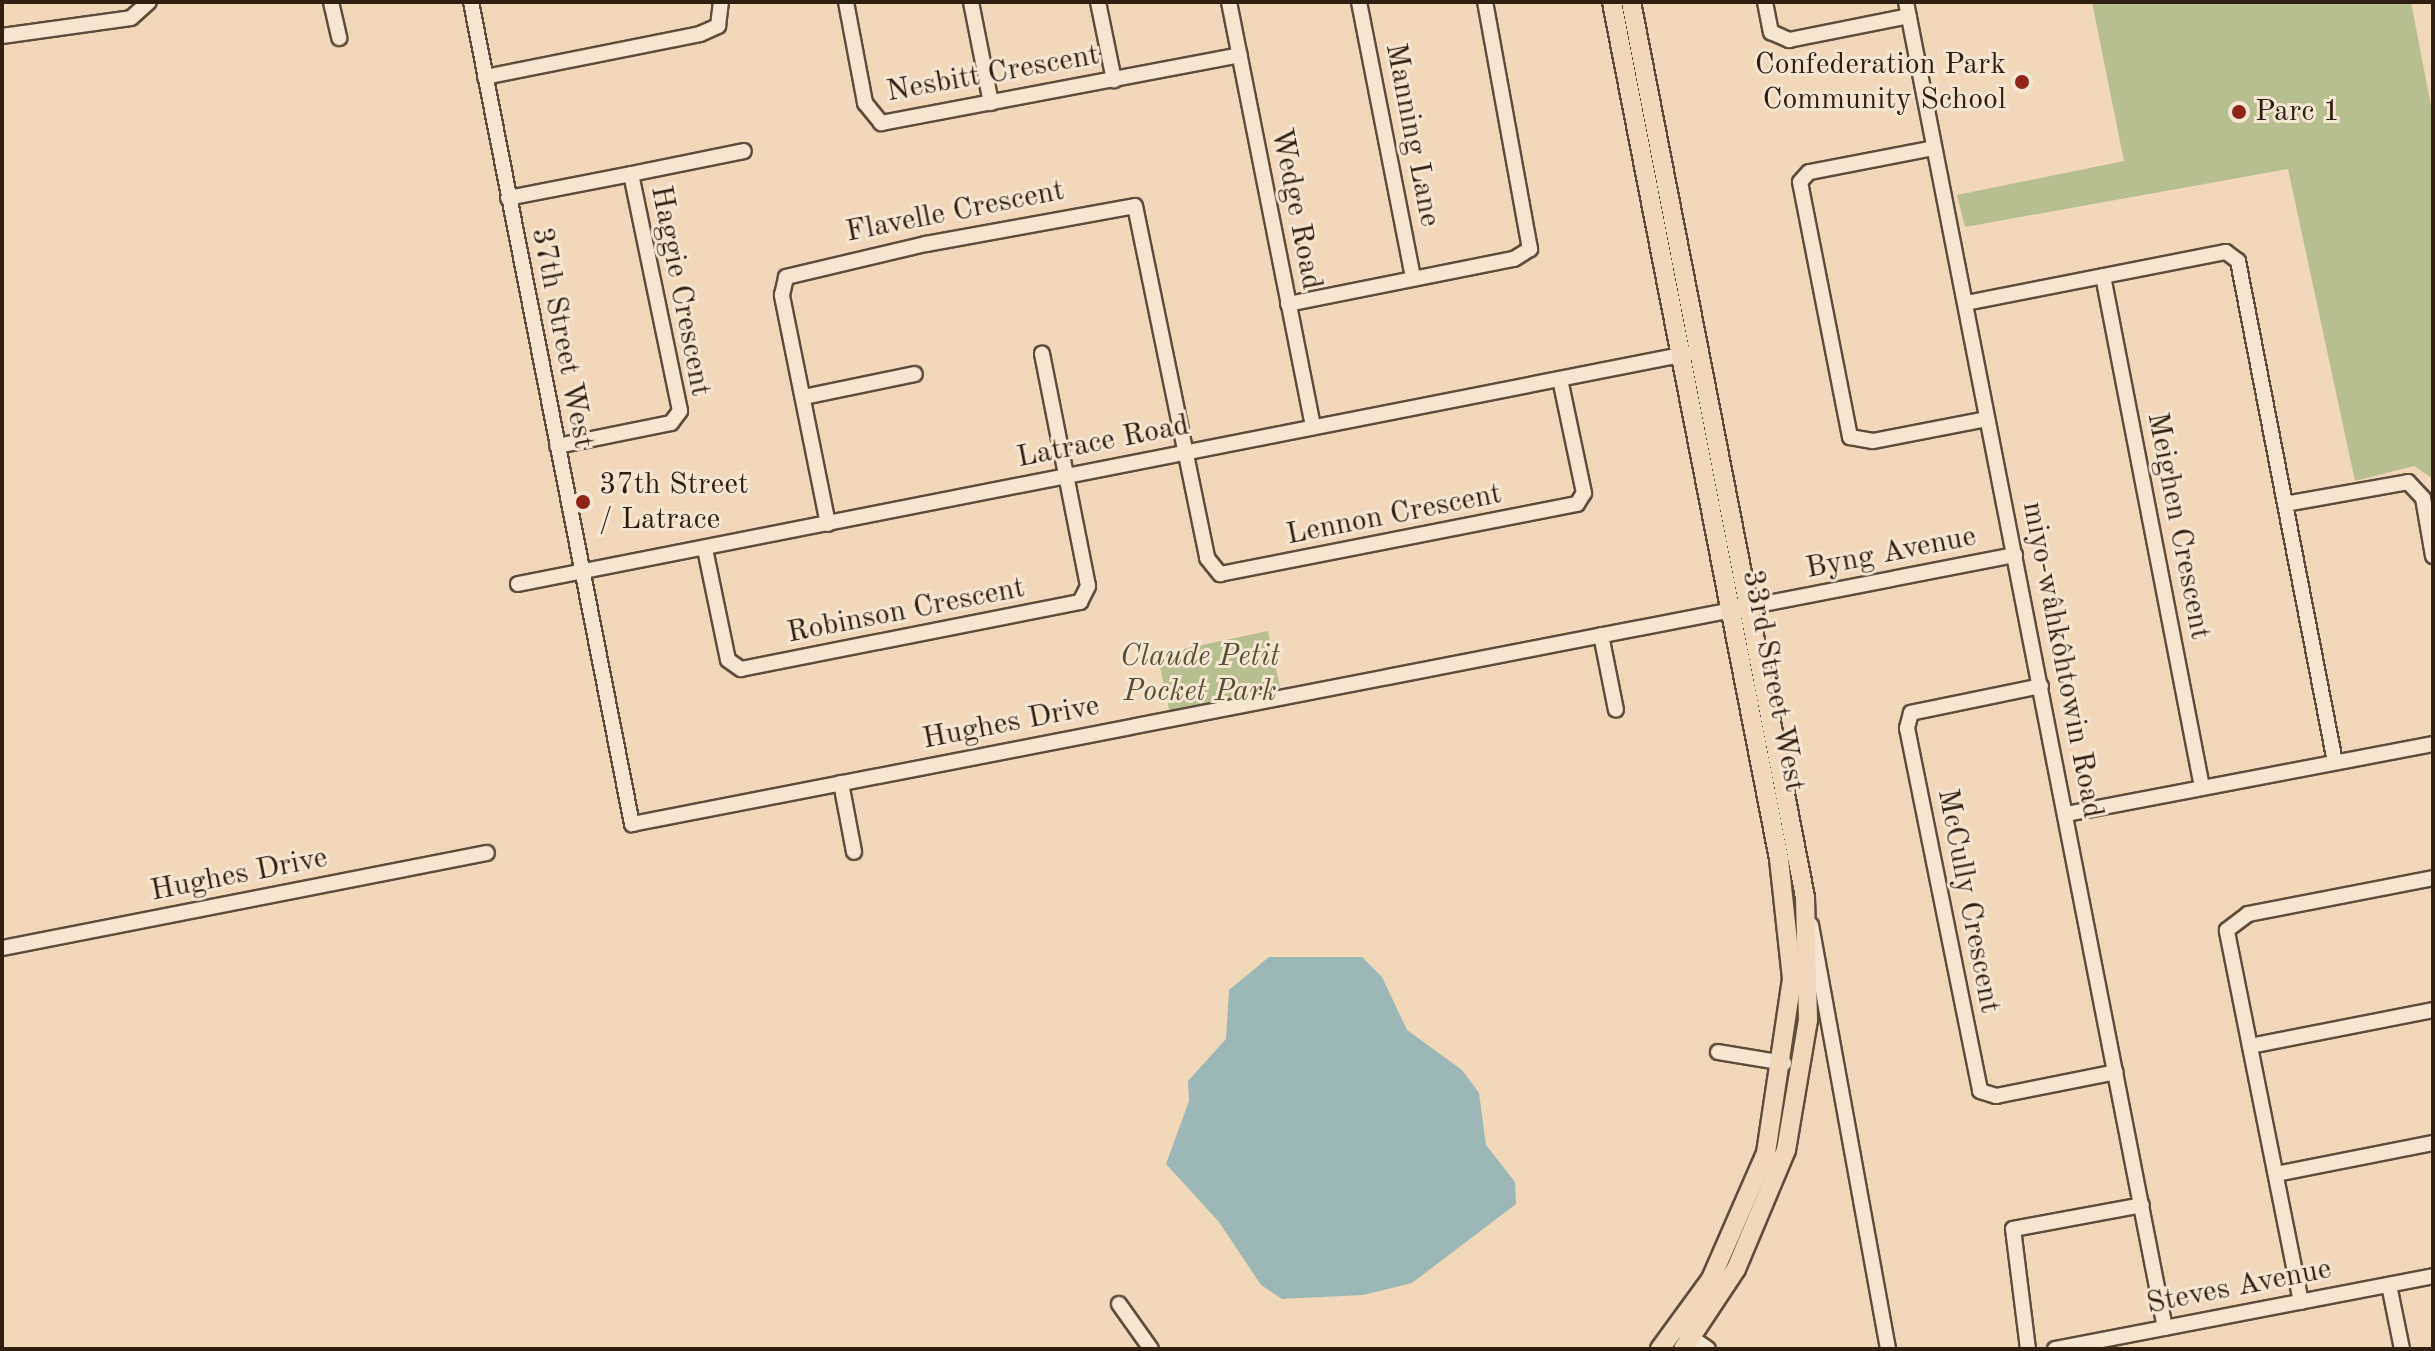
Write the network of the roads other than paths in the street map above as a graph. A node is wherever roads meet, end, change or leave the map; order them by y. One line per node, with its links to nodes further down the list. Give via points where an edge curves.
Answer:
1 (149, 2): 15 (street, via 131,18)
2 (331, 2): 16 (street)
3 (471, 2): 18 (street, 37th Street West)
4 (721, 2): 18 (street, via 718,26 700,34)
5 (846, 2): 20 (street, Nesbitt Crescent, via 875,120)
6 (971, 2): 20 (street)
7 (1098, 2): 19 (street)
8 (1229, 2): 17 (street, Wedge Road)
9 (1359, 2): 26 (street, Manning Lane)
10 (1485, 2): 26 (street, via 1533,242 1514,259)
11 (1612, 2): 30 (main road, 33rd Street West)
12 (1631, 2): 30 (main road, 33rd Street West)
13 (1765, 2): 14 (street, via 1771,32 1789,40)
14 (1908, 9): 21 (street, miyo-wâhkôhtowin Road)
15 (2, 36)
16 (339, 38)
17 (1240, 55): 19 (street, Nesbitt Crescent); 28 (street, Wedge Road)
18 (485, 77): 24 (street, 37th Street West)
19 (1114, 80): 20 (street, Nesbitt Crescent)
20 (991, 103)
21 (1934, 148): 27 (street, miyo-wâhkôhtowin Road); 34 (street, via 1809,172 1800,182 1844,407 1850,437 1873,441)
22 (744, 151): 23 (street)
23 (631, 174): 24 (street, Haggie Crescent); 36 (street, Haggie Crescent, via 680,411 671,423)
24 (508, 198): 36 (street, 37th Street West)
25 (2103, 276): 27 (street); 39 (street, via 2226,252 2238,261); 53 (street, Meighen Crescent)
26 (1413, 278): 28 (street)
27 (1966, 303): 34 (street, miyo-wâhkôhtowin Road)
28 (1288, 304): 35 (street, Wedge Road)
29 (1042, 353): 38 (street)
30 (1690, 354): 32 (street, Latrace Road); 46 (main road, 33rd Street West)
31 (915, 374): 33 (street)
32 (1560, 379): 35 (street, Latrace Road); 37 (street, Lennon Crescent, via 1584,493 1577,504 1243,573 1220,574 1209,564)
33 (804, 397): 37 (street, Flavelle Crescent, via 782,295 791,271 1128,204 1140,212); 40 (street, Flavelle Crescent)
34 (1987, 419): 42 (street, miyo-wâhkôhtowin Road)
35 (1313, 427): 37 (street, Latrace Road)
36 (557, 446): 44 (street, 37th Street West)
37 (1187, 453): 38 (street, Latrace Road)
38 (1066, 476): 40 (street, Latrace Road); 41 (street, Robinson Crescent, via 1088,593 1059,608 741,669 728,660)
39 (2285, 504): 43 (street, via 2408,482 2423,498); 51 (street)
40 (828, 524): 41 (street, Latrace Road)
41 (705, 549): 44 (street, Latrace Road)
42 (2015, 555): 46 (street, Byng Avenue); 48 (street, miyo-wâhkôhtowin Road)
43 (2433, 556)
44 (582, 572): 45 (street, Latrace Road); 55 (street, 37th Street West)
45 (518, 584)
46 (1738, 608): 47 (street, Hughes Drive); 59 (main road, 33rd Street West); 64 (main road, 33rd Street West, via 1785,896 1792,979)
47 (1601, 635): 49 (street); 52 (street, Hughes Drive)
48 (2041, 686): 54 (street, miyo-wâhkôhtowin Road); 65 (street, McCully Crescent, via 1911,713 1907,728 1980,1091 1996,1096)
49 (1616, 710)
50 (2433, 744): 51 (street)
51 (2335, 762): 53 (street)
52 (841, 783): 55 (street, Hughes Drive); 56 (street)
53 (2202, 787): 54 (street)
54 (2066, 814): 65 (street, miyo-wâhkôhtowin Road)
55 (632, 824)
56 (854, 852)
57 (487, 853): 60 (street, Hughes Drive)
58 (2433, 878): 62 (street, via 2238,918 2227,930)
59 (1805, 897): 74 (main road, 33rd Street West, via 1808,1020 1786,1150 1743,1256); 79 (street, 33rd Street West)
60 (2, 948)
61 (2433, 1010): 62 (street)
62 (2250, 1046): 67 (street)
63 (1718, 1052): 64 (street)
64 (1784, 1063): 74 (main road, 33rd Street West, via 1748,1201)
65 (2116, 1072): 68 (street, miyo-wâhkôhtowin Road)
66 (2433, 1143): 67 (street)
67 (2276, 1174): 71 (street)
68 (2142, 1205): 73 (street, miyo-wâhkôhtowin Road); 80 (street, via 2013,1229)
69 (2433, 1276): 70 (street, Steves Avenue)
70 (2389, 1285): 71 (street, Steves Avenue); 82 (street)
71 (2301, 1302): 73 (street, Steves Avenue)
72 (1119, 1304): 76 (street)
73 (2165, 1328): 75 (street, Steves Avenue)
74 (1684, 1338): 77 (main road, 33rd Street West); 78 (street)
75 (2103, 1344): 81 (street, Steves Avenue)
76 (1151, 1349)
77 (1660, 1349)
78 (1708, 1349)
79 (1888, 1349)
80 (2028, 1349)
81 (2055, 1349)
82 (2402, 1349)

